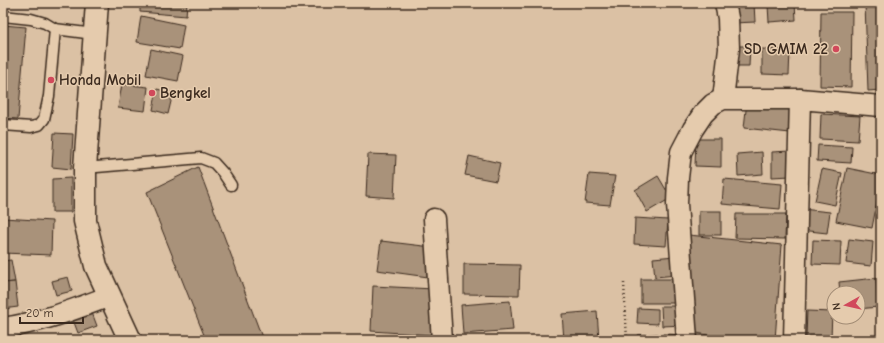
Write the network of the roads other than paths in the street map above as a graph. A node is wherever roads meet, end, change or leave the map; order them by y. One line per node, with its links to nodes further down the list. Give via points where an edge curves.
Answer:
1 (97, 3): 5 (highway)
2 (725, 3): 6 (street, via 729,49)
3 (3, 16): 4 (lane, via 31,19)
4 (55, 29): 5 (lane); 9 (lane, via 49,96 44,119 39,125 31,127)
5 (94, 34): 10 (highway)
6 (723, 99): 7 (street); 17 (street, via 703,114 681,152 677,204)
7 (800, 99): 8 (street); 18 (street)
8 (881, 106)
9 (3, 124)
10 (84, 168): 11 (lane, via 201,158 214,163); 13 (highway, via 85,221 96,266)
11 (231, 185)
12 (434, 220): 16 (street)
13 (110, 296): 14 (street, via 55,316); 15 (highway)
14 (3, 328)
15 (130, 340)
16 (442, 340)
17 (687, 340)
18 (794, 340)

